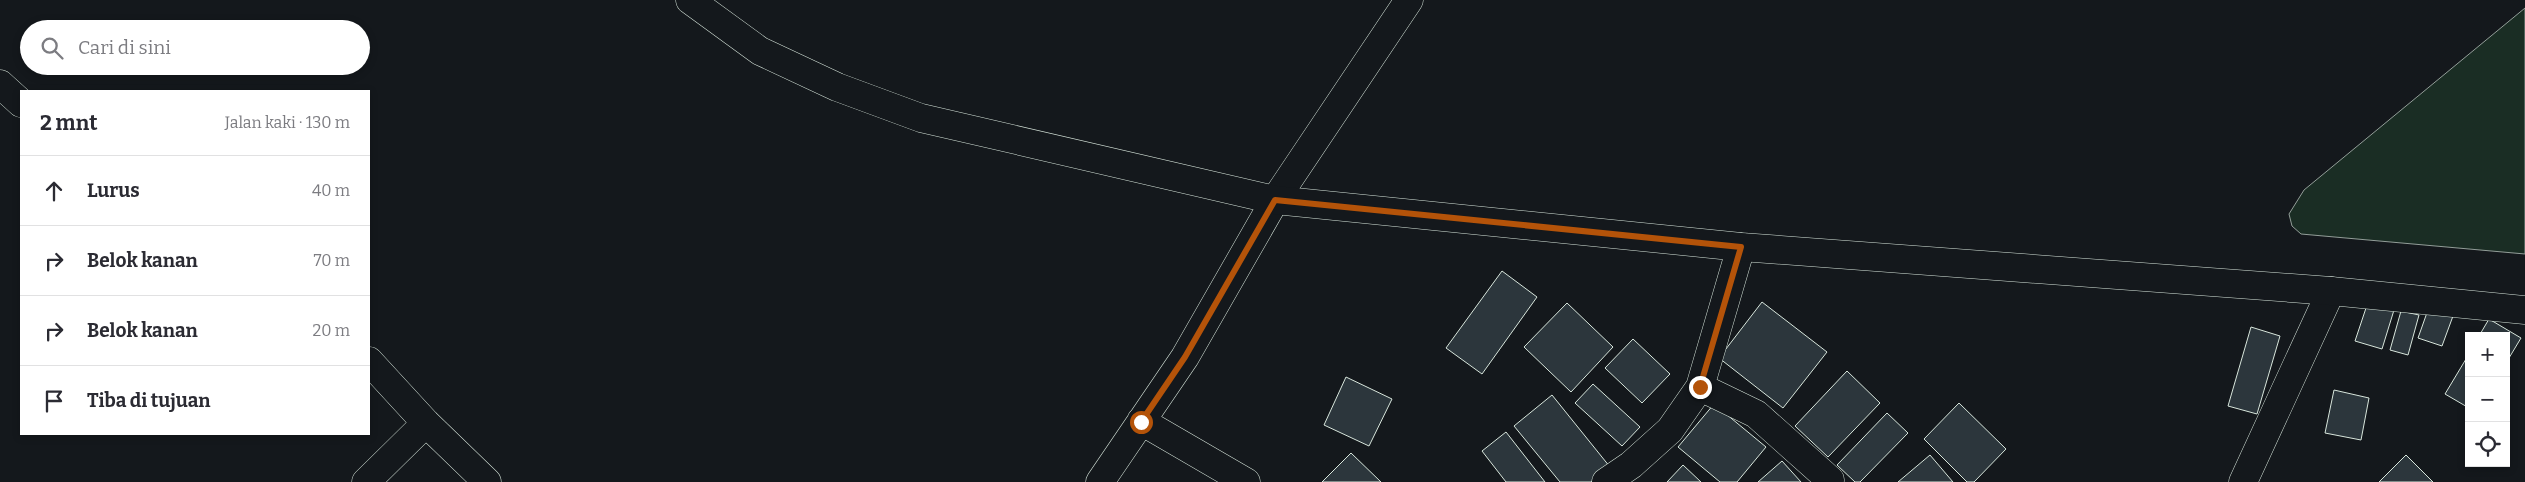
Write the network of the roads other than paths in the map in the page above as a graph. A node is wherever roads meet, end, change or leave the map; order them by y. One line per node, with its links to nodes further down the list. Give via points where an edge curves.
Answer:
1 (690, 0): 5 (street, via 760,52 837,87 921,118)
2 (1409, 0): 5 (street)
3 (0, 84): 4 (street)
4 (20, 101)
5 (1275, 200): 6 (street); 11 (street, via 1185,357)
6 (1741, 247): 7 (street); 10 (street)
7 (2331, 291): 8 (street); 19 (street)
8 (2525, 310)
9 (370, 363): 12 (street)
10 (1700, 387): 13 (street, via 1756,414); 18 (street, via 1670,430 1632,465)
11 (1141, 422): 16 (street); 17 (street)
12 (426, 423): 14 (street); 15 (street)
13 (1830, 480)
14 (366, 482)
15 (487, 482)
16 (1100, 482)
17 (1246, 482)
18 (1606, 482)
19 (2242, 482)

